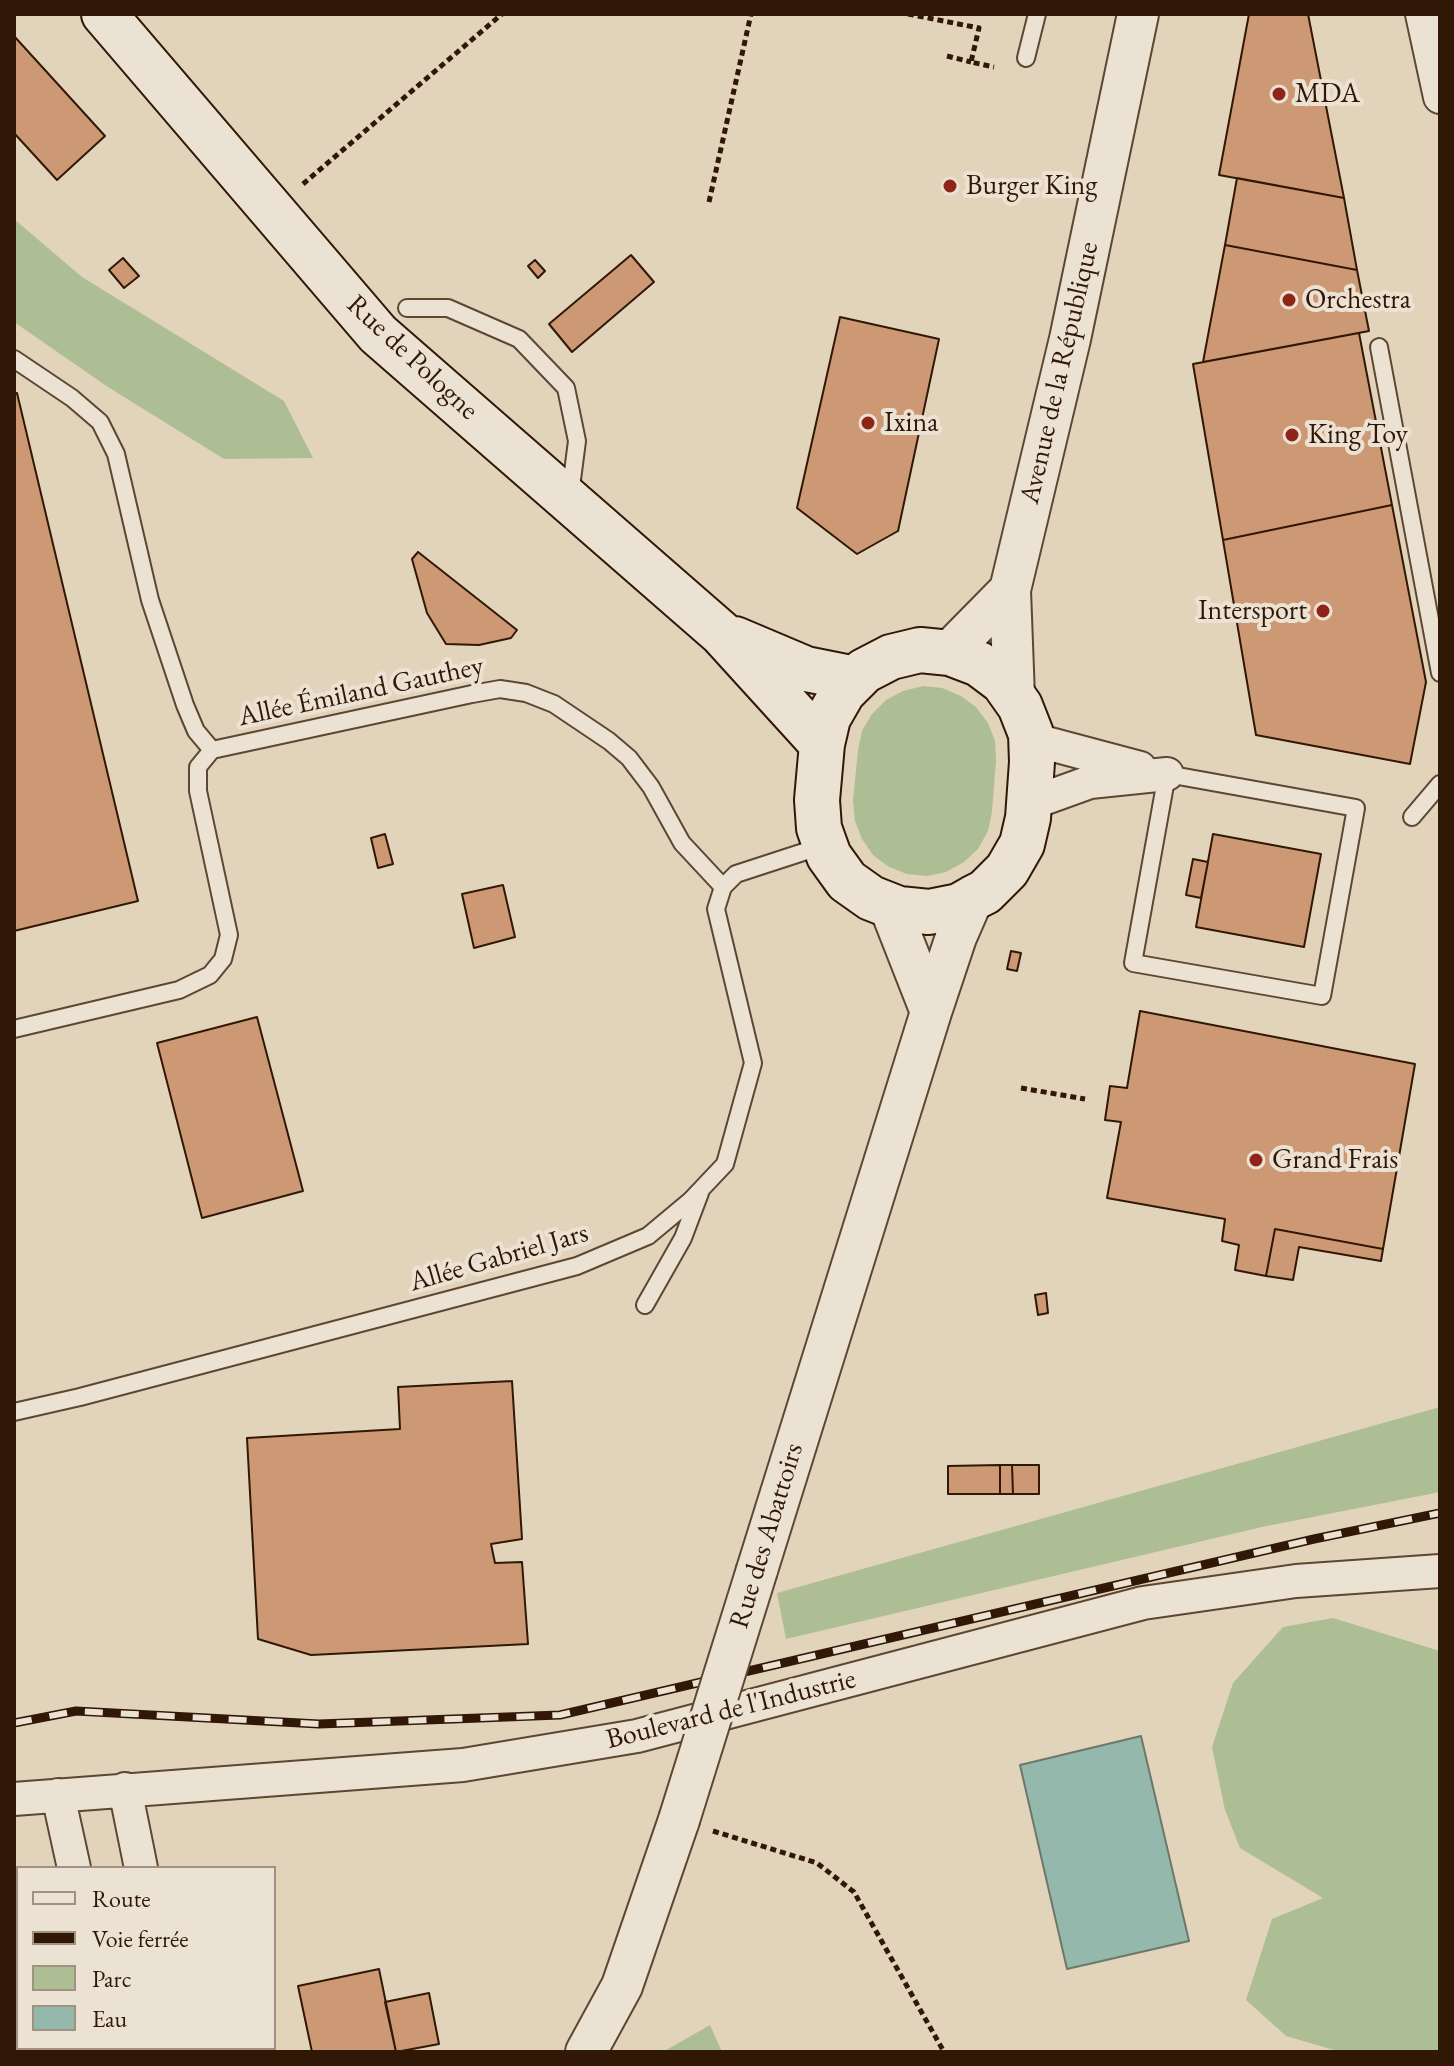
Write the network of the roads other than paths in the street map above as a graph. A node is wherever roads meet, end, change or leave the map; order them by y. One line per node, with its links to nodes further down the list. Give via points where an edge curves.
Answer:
1 (104, 14): 10 (main road, Rue de Pologne, via 378,334)
2 (1037, 14): 5 (lane)
3 (1138, 14): 11 (street, Avenue de la République, via 1070,339)
4 (1422, 14): 6 (street)
5 (1026, 58)
6 (1440, 97)
7 (407, 308): 10 (lane, via 448,308 519,339 566,388 577,441)
8 (1379, 347): 14 (lane)
9 (14, 359): 19 (lane, Allée Émiland Gauthey, via 100,422 116,454 150,600 185,705)
10 (570, 501): 12 (main road, Rue de Pologne)
11 (1010, 590): 13 (street); 16 (street, Avenue de la République)
12 (722, 634): 15 (main road, Rue de Pologne, via 806,669); 18 (main road, Rue de Pologne)
13 (948, 653): 15 (main road, via 920,650 891,657); 16 (main road, via 979,664)
14 (1440, 673)
15 (856, 679): 18 (main road, via 828,718)
16 (1014, 697): 17 (main road)
17 (1031, 739): 20 (street); 22 (main road)
18 (822, 744): 24 (main road, via 817,800)
19 (212, 750): 25 (lane, Allée Émiland Gauthey, via 500,689 526,693 554,704 629,758 682,843); 29 (lane, Allée Émiland Gauthey, via 198,767 198,791 229,935 223,959 210,975 179,990)
20 (1167, 774): 20 (lane, via 1133,963 1322,996 1356,808); 22 (street, via 1090,782)
21 (1440, 784): 23 (lane)
22 (1029, 804): 26 (main road, via 1022,844 1007,870)
23 (1412, 817)
24 (825, 845): 25 (lane, via 736,874); 27 (main road, via 847,881)
25 (723, 887): 30 (lane, Allée Gabriel Jars, via 716,909 753,1063 725,1164)
26 (973, 898): 27 (main road, via 929,912); 28 (street, Rue des Abattoirs)
27 (889, 905): 28 (street)
28 (931, 1012): 39 (street, Rue des Abattoirs, bridge, via 679,1820 622,1986)
29 (14, 1029)
30 (702, 1188): 31 (lane, via 683,1238); 32 (lane, Allée Gabriel Jars, via 648,1236 577,1266)
31 (645, 1305)
32 (14, 1412)
33 (1440, 1571): 34 (street, Boulevard de l'Industrie, via 1296,1581 1143,1603 637,1736 463,1765)
34 (125, 1789): 35 (street, Boulevard de l'Industrie); 38 (street)
35 (58, 1795): 36 (street, Boulevard de l'Industrie); 37 (street)
36 (14, 1799)
37 (74, 1866)
38 (141, 1866)
39 (586, 2052)

